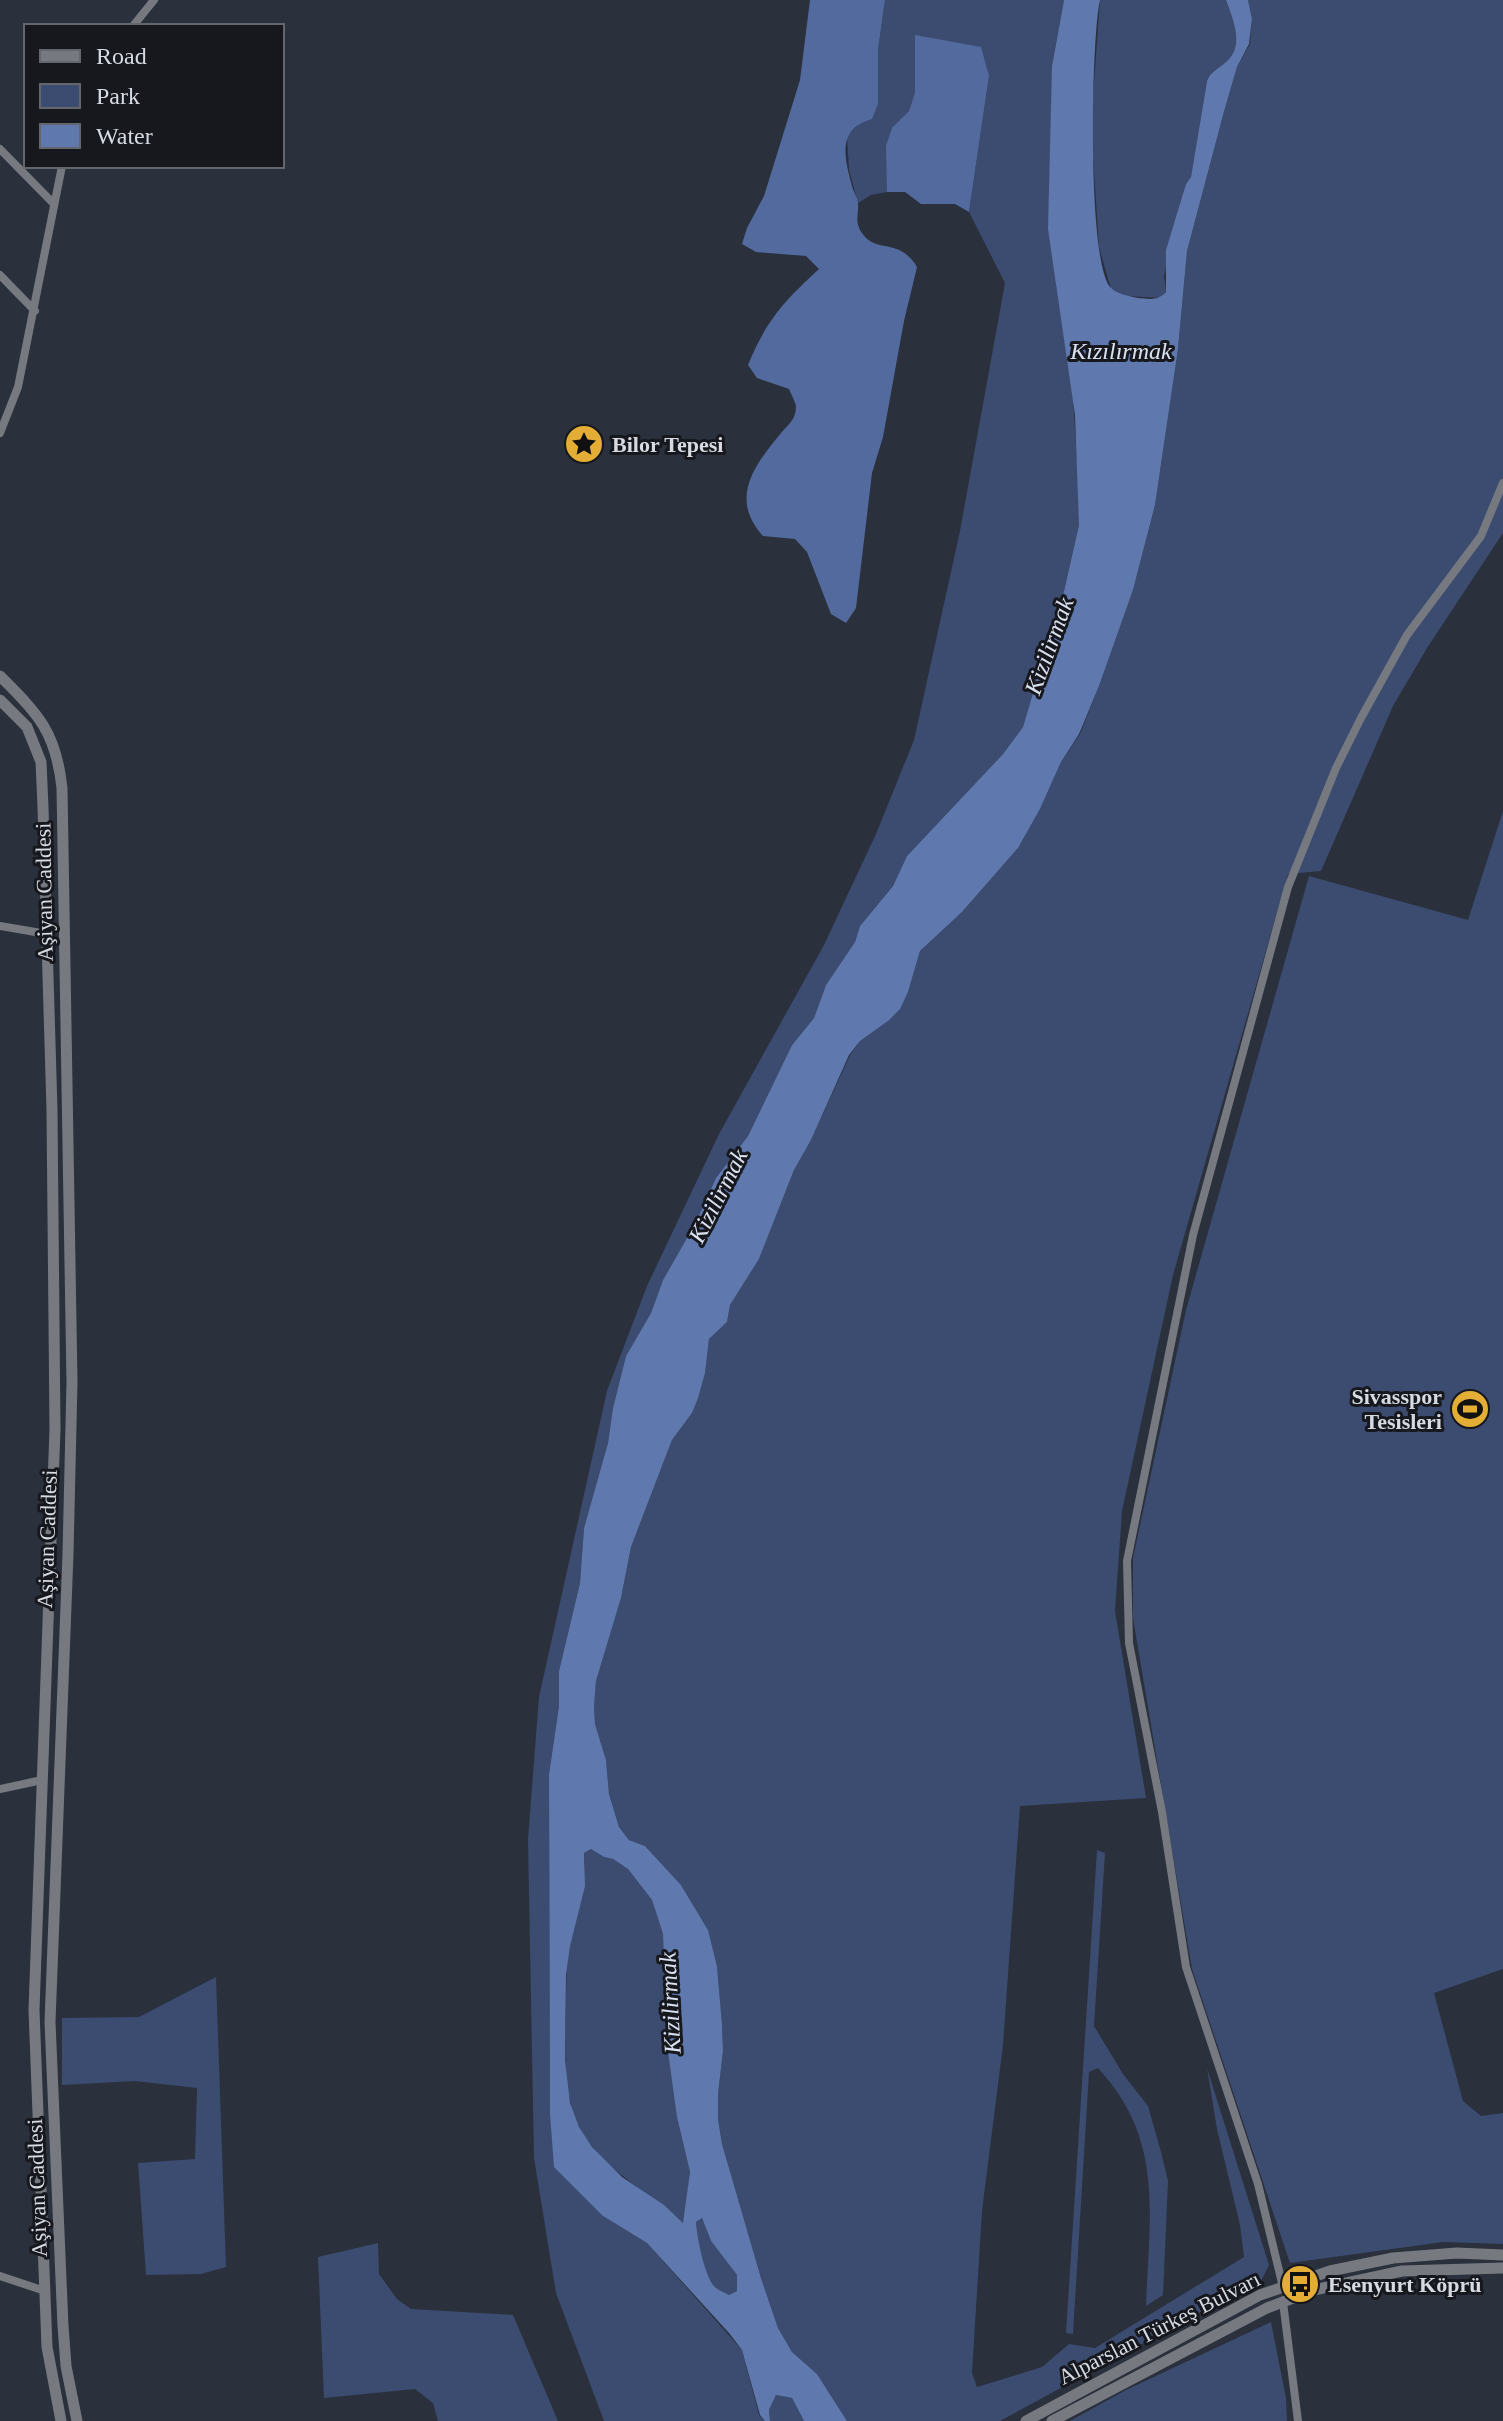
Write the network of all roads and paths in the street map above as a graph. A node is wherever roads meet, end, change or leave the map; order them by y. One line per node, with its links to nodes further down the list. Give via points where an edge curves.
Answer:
1 (154, 0): 2 (street)
2 (135, 24)
3 (0, 149): 5 (street)
4 (62, 168): 5 (street)
5 (54, 204): 7 (street)
6 (0, 275): 7 (street)
7 (35, 311): 8 (street, via 18,387)
8 (0, 433)
9 (1503, 483): 19 (street, via 1481,536 1407,635 1361,718 1288,887 1193,1235 1127,1561 1129,1643 1186,1967 1258,2184)
10 (0, 676): 23 (street, Aşiyan Caddesi, via 53,741 62,788 71,1445 50,2022 63,2326)
11 (0, 700): 13 (street, Aşiyan Caddesi, via 27,727 41,762)
12 (0, 926): 13 (street)
13 (47, 934): 14 (street, Aşiyan Caddesi, via 55,1429)
14 (42, 1780): 15 (street); 20 (street, Aşiyan Caddesi, via 34,2010)
15 (0, 1789)
16 (1503, 2255): 19 (street, Alparslan Türkeş Bulvarı, via 1393,2258)
17 (1503, 2268): 21 (street, Alparslan Türkeş Bulvarı, via 1402,2271)
18 (0, 2276): 20 (street)
19 (1283, 2287): 24 (street, Alparslan Türkeş Bulvarı)
20 (45, 2291): 22 (street, Aşiyan Caddesi, via 47,2347)
21 (1283, 2302): 25 (street, Alparslan Türkeş Bulvarı); 26 (street)
22 (61, 2421)
23 (77, 2421)
24 (1026, 2421)
25 (1052, 2421)
26 (1298, 2421)

